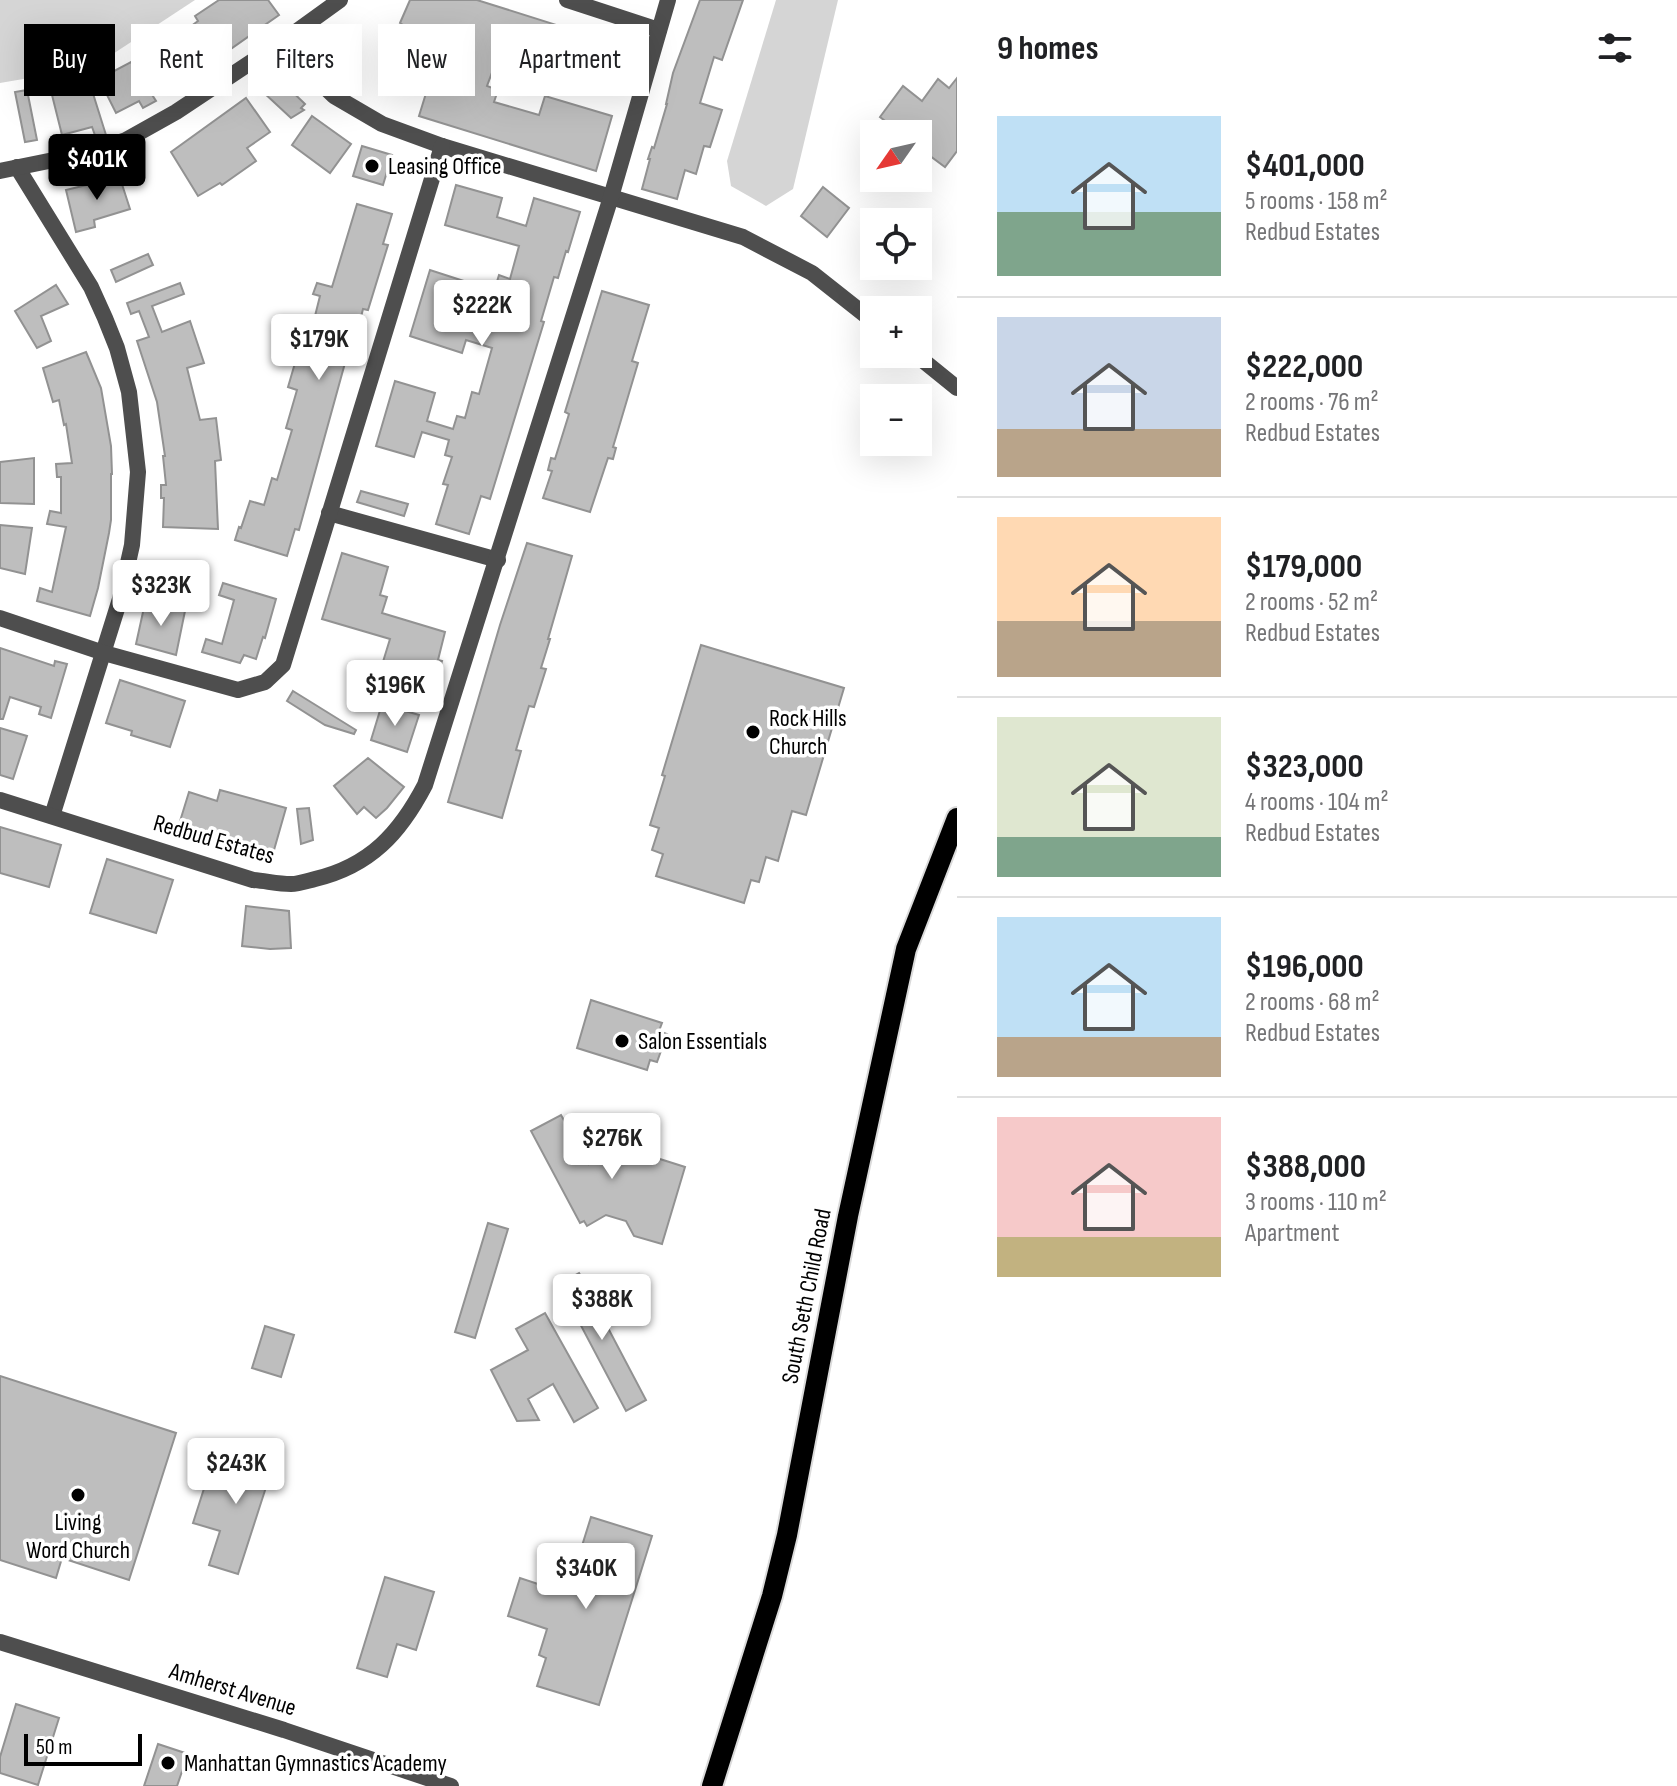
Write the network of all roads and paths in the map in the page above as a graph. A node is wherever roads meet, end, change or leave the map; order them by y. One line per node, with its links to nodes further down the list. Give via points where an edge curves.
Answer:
1 (340, 0): 4 (street)
2 (567, 0): 5 (street)
3 (668, 0): 5 (street, Redbud Estates)
4 (307, 24)
5 (659, 30): 11 (street, Redbud Estates)
6 (248, 64): 9 (street, via 126,140)
7 (334, 96): 8 (street, via 382,124)
8 (442, 146): 11 (street); 15 (street)
9 (17, 167): 10 (street); 18 (street, via 91,287 129,392 138,472 132,545)
10 (0, 171)
11 (611, 197): 12 (street, via 743,237 812,273); 16 (street, Redbud Estates)
12 (860, 311)
13 (932, 368): 14 (street)
14 (957, 388)
15 (329, 513): 16 (street); 18 (street, via 283,665 265,682 238,690)
16 (498, 560): 20 (street, Redbud Estates, via 425,785 403,823 357,864 293,884 253,880)
17 (0, 618): 18 (street)
18 (104, 653): 20 (street)
19 (0, 800): 20 (street, Redbud Estates)
20 (52, 816)
21 (957, 818): 24 (main road, South Seth Child Road, via 906,949 787,1535)
22 (0, 1642): 23 (street, Amherst Avenue)
23 (451, 1786)
24 (712, 1786)

